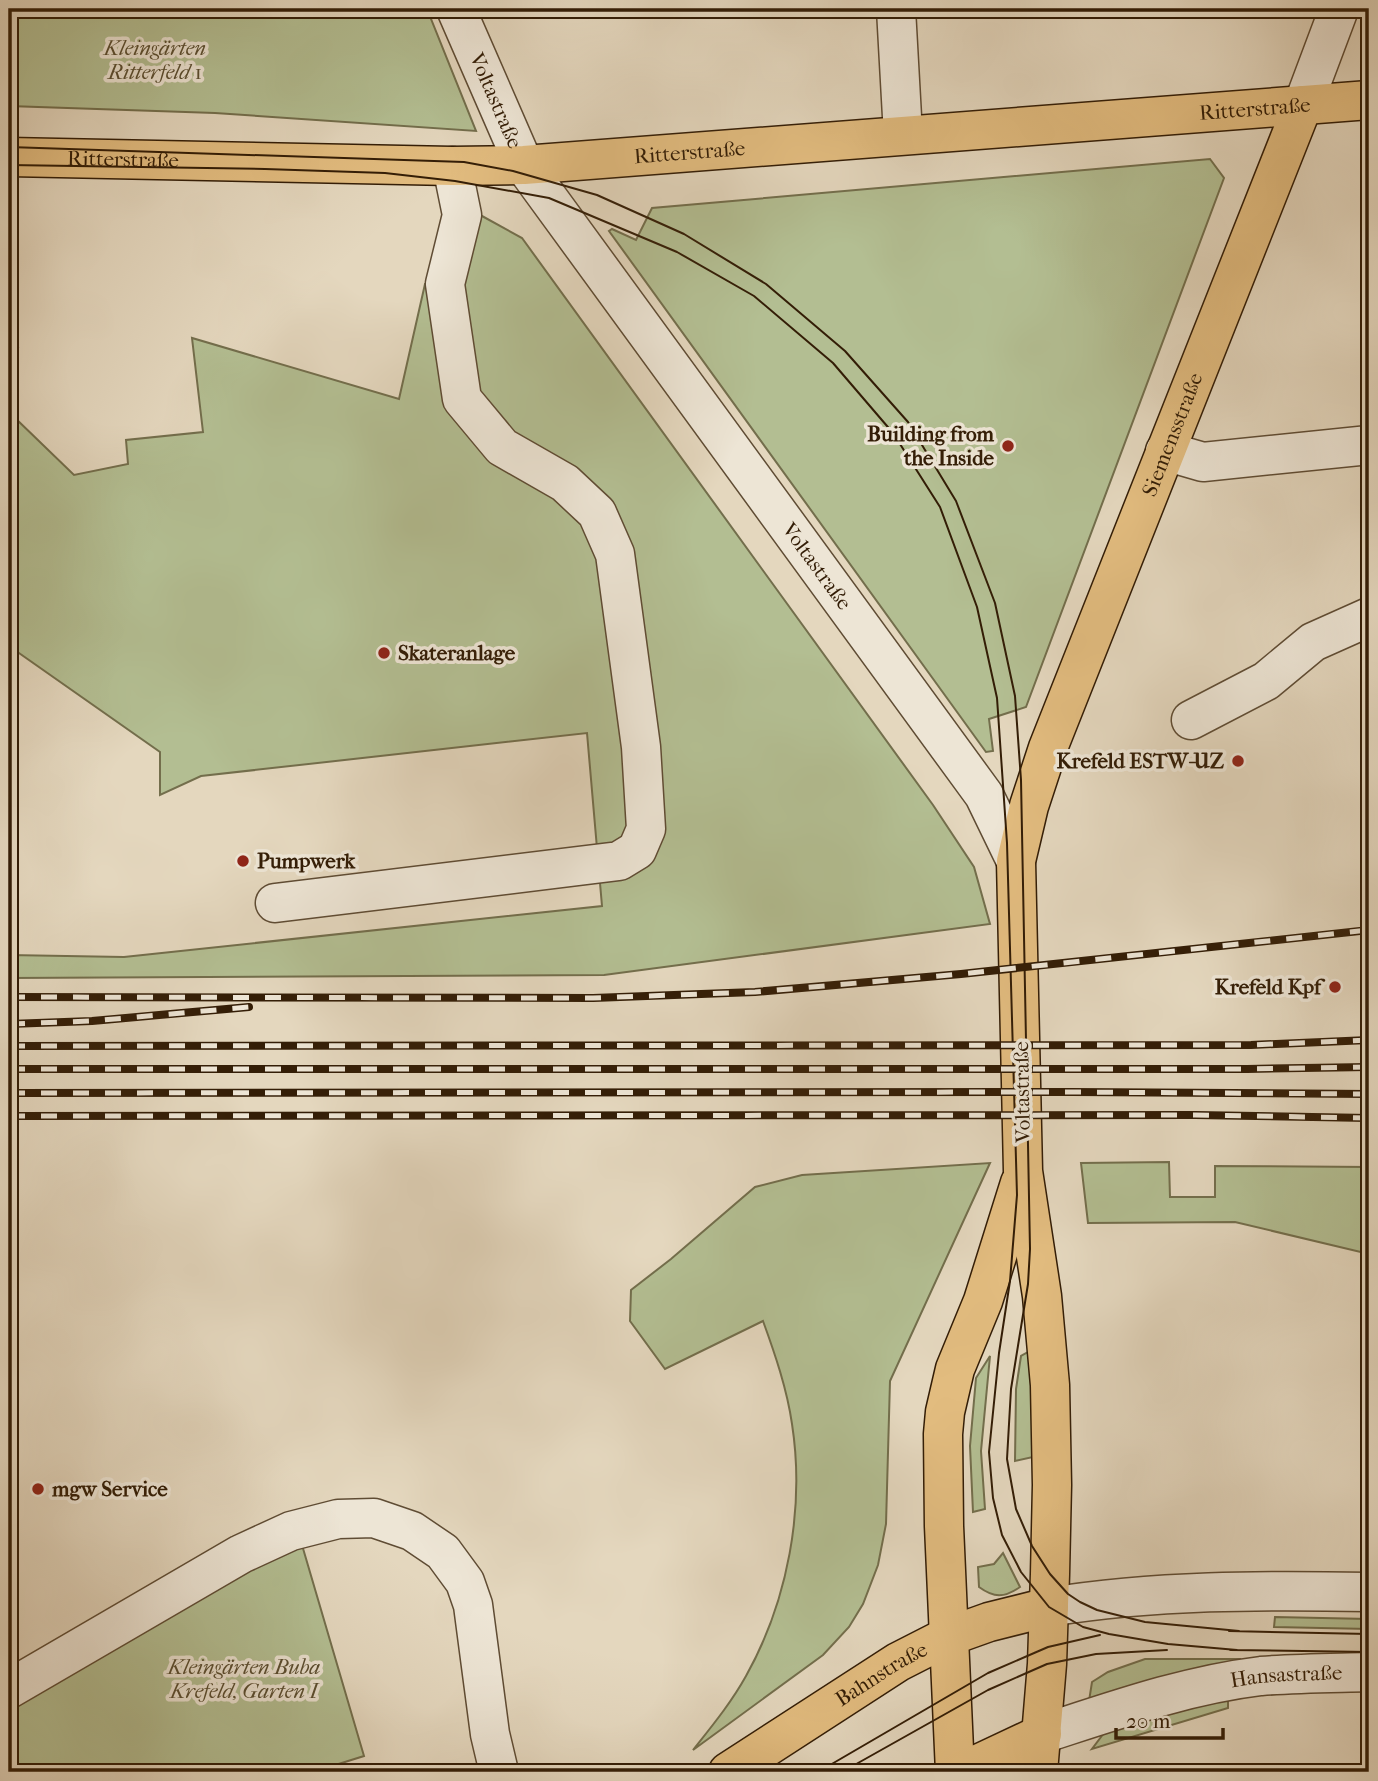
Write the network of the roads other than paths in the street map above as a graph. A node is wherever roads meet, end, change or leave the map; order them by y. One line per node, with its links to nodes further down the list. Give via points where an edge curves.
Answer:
1 (456, 9): 8 (street, Voltastraße)
2 (896, 9): 6 (street)
3 (1339, 9): 5 (street, Siemensstraße)
4 (1369, 100): 5 (main road, Ritterstraße)
5 (1303, 104): 6 (main road, Ritterstraße); 11 (main road, Siemensstraße)
6 (903, 135): 8 (main road, Ritterstraße)
7 (9, 158): 9 (main road, Ritterstraße)
8 (524, 164): 9 (main road, Ritterstraße); 14 (street, Voltastraße, via 984,794)
9 (453, 166): 15 (street, via 462,215 445,284 461,399 502,447 565,483 597,513 615,554 641,747 646,829 637,850 619,861)
10 (1369, 445): 11 (street, via 1203,462)
11 (1165, 451): 14 (main road, Siemensstraße, via 1048,748)
12 (1369, 617): 13 (street, via 1313,642 1266,681)
13 (1191, 720)
14 (1016, 861): 16 (main road, Voltastraße)
15 (275, 904)
16 (1023, 1171): 18 (main road, Voltastraße, via 1050,1385); 19 (main road, Voltastraße, via 998,1257 955,1369 945,1412)
17 (1369, 1592): 18 (street, via 1152,1593)
18 (1049, 1607): 19 (main road, Bahnstraße); 22 (main road, Voltastraße)
19 (947, 1637): 24 (main road, Bahnstraße, via 898,1662); 25 (main road, Voltastraße)
20 (1369, 1672): 22 (street, Hansastraße, via 1261,1676 1151,1699)
21 (9, 1689): 23 (street, via 241,1554 291,1531 338,1519 374,1518 412,1531 443,1552 465,1582 473,1605)
22 (1042, 1734): 26 (main road); 27 (main road, Voltastraße)
23 (499, 1772)
24 (728, 1772)
25 (955, 1772)
26 (961, 1772)
27 (1038, 1772)

